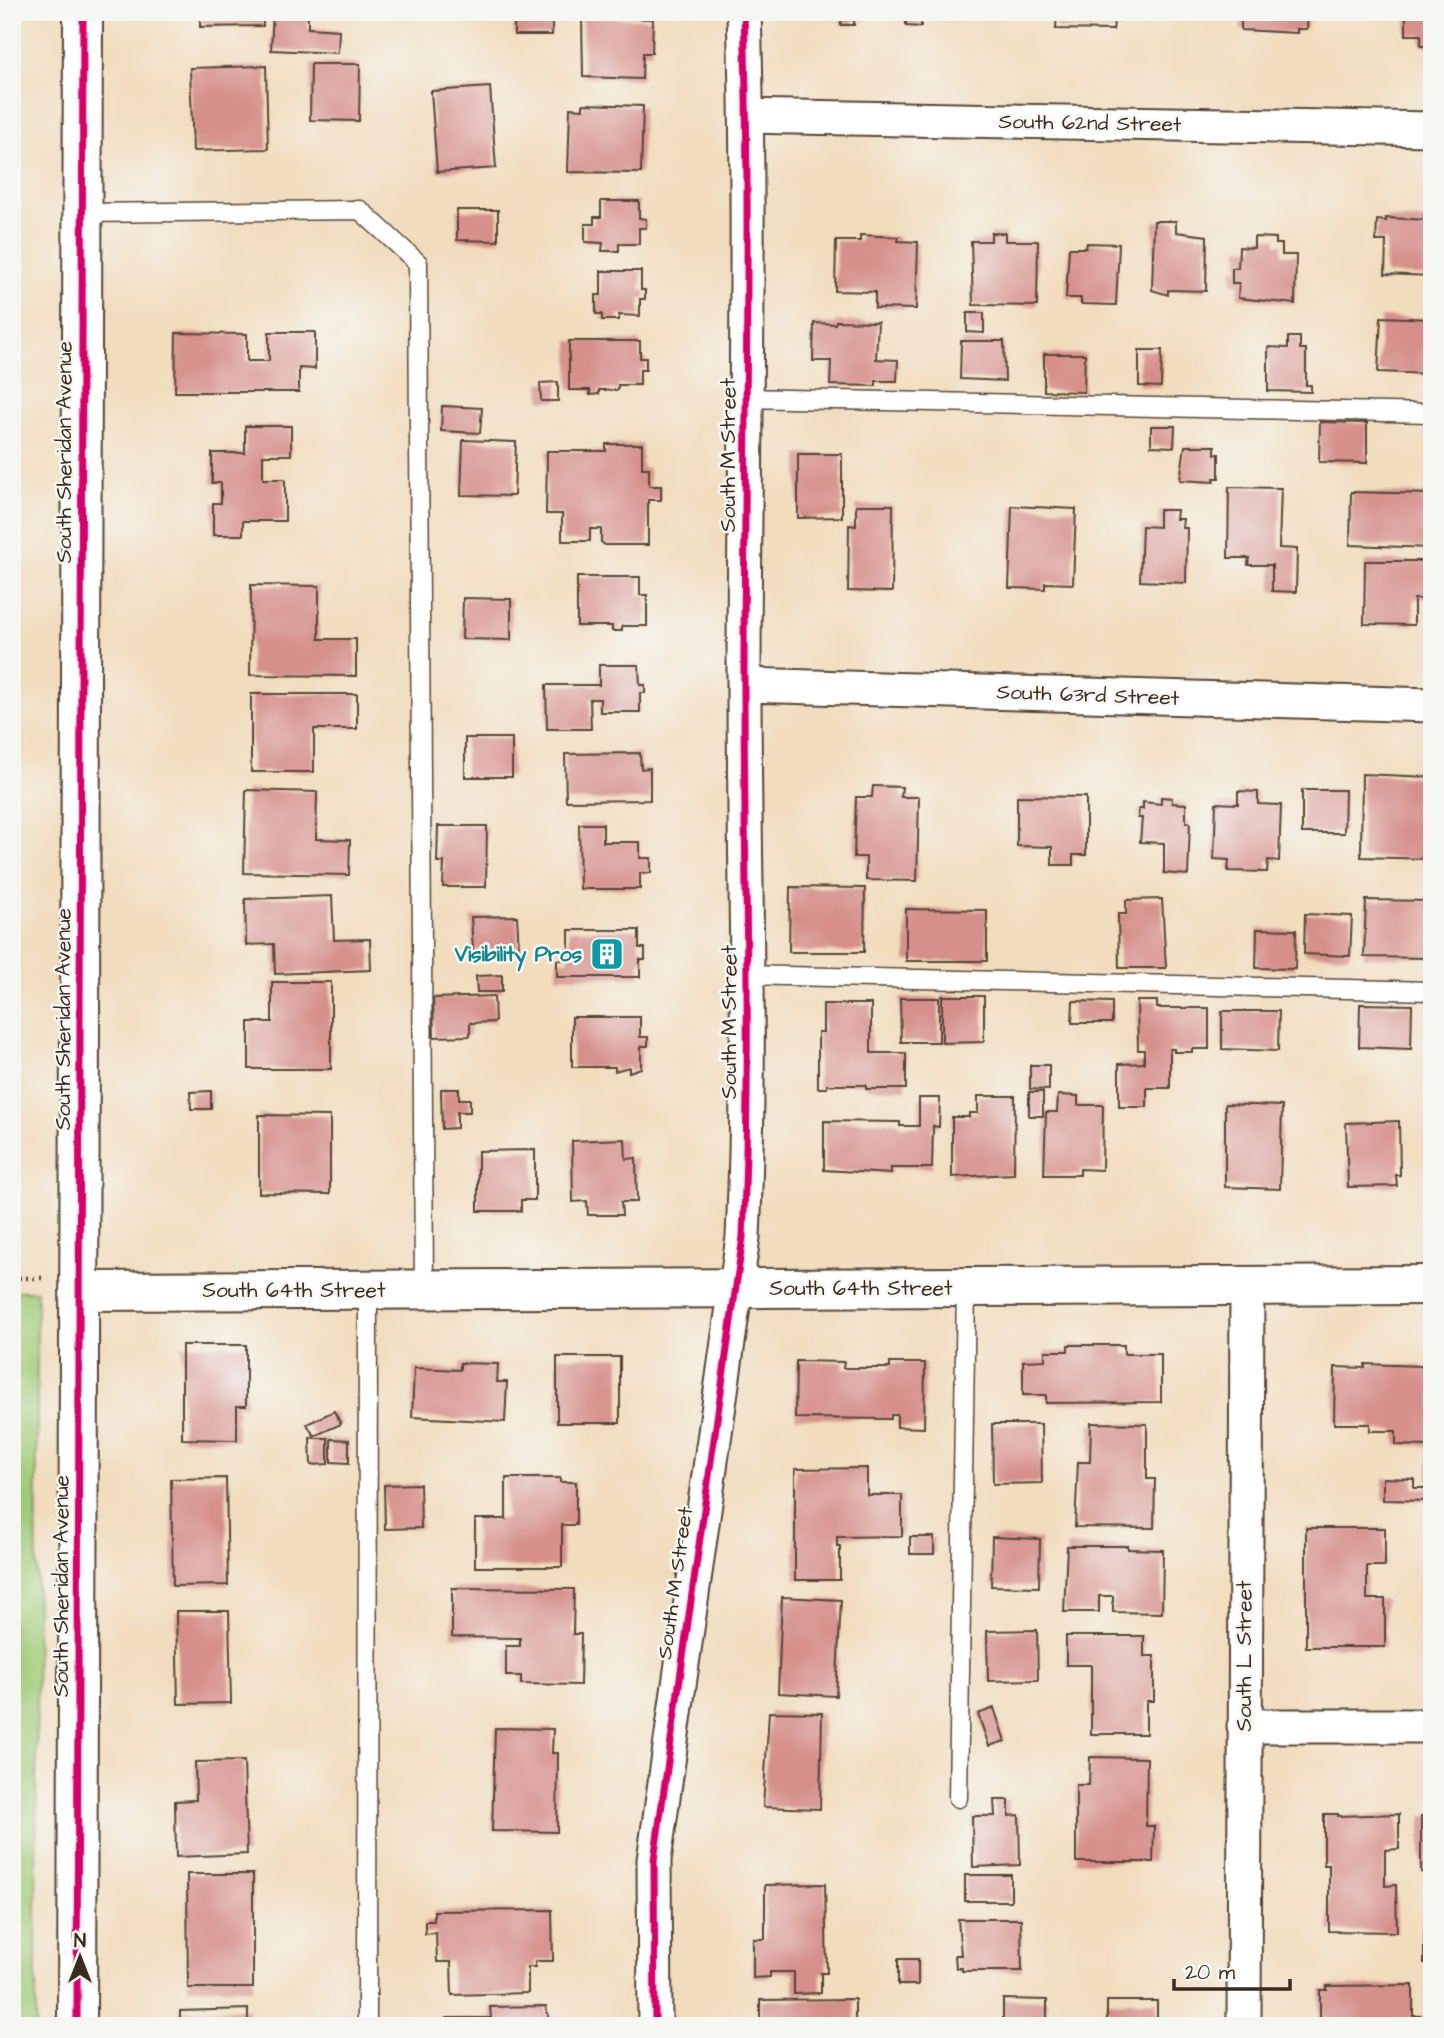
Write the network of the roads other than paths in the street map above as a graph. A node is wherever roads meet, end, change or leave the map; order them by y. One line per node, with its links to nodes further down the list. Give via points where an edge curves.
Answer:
1 (83, 12): 5 (street, South Sheridan Avenue)
2 (744, 12): 3 (street, South M Street)
3 (747, 116): 4 (street, South 62nd Street); 6 (street, South M Street)
4 (1432, 129)
5 (82, 213): 17 (lane, via 359,210 418,263); 18 (street, South Sheridan Avenue)
6 (746, 398): 7 (lane); 8 (street, South M Street)
7 (1432, 413)
8 (744, 685): 9 (street, South 63rd Street); 10 (street, South M Street)
9 (1432, 705)
10 (746, 975): 11 (lane); 15 (street, South M Street, via 747,1150)
11 (1432, 991)
12 (1432, 1285): 13 (street, South 64th Street)
13 (1247, 1286): 14 (street, South 64th Street); 20 (street, South L Street)
14 (967, 1287): 15 (street, South 64th Street); 21 (lane)
15 (736, 1288): 17 (street, South 64th Street); 24 (street, South M Street, via 654,1860)
16 (368, 1290): 17 (street, South 64th Street); 18 (street, South 64th Street); 23 (lane)
17 (424, 1290)
18 (79, 1291): 22 (street, South Sheridan Avenue)
19 (1432, 1726): 20 (street)
20 (1244, 1727): 25 (street, South L Street)
21 (958, 1798)
22 (77, 2026)
23 (367, 2026)
24 (655, 2026)
25 (1244, 2026)

